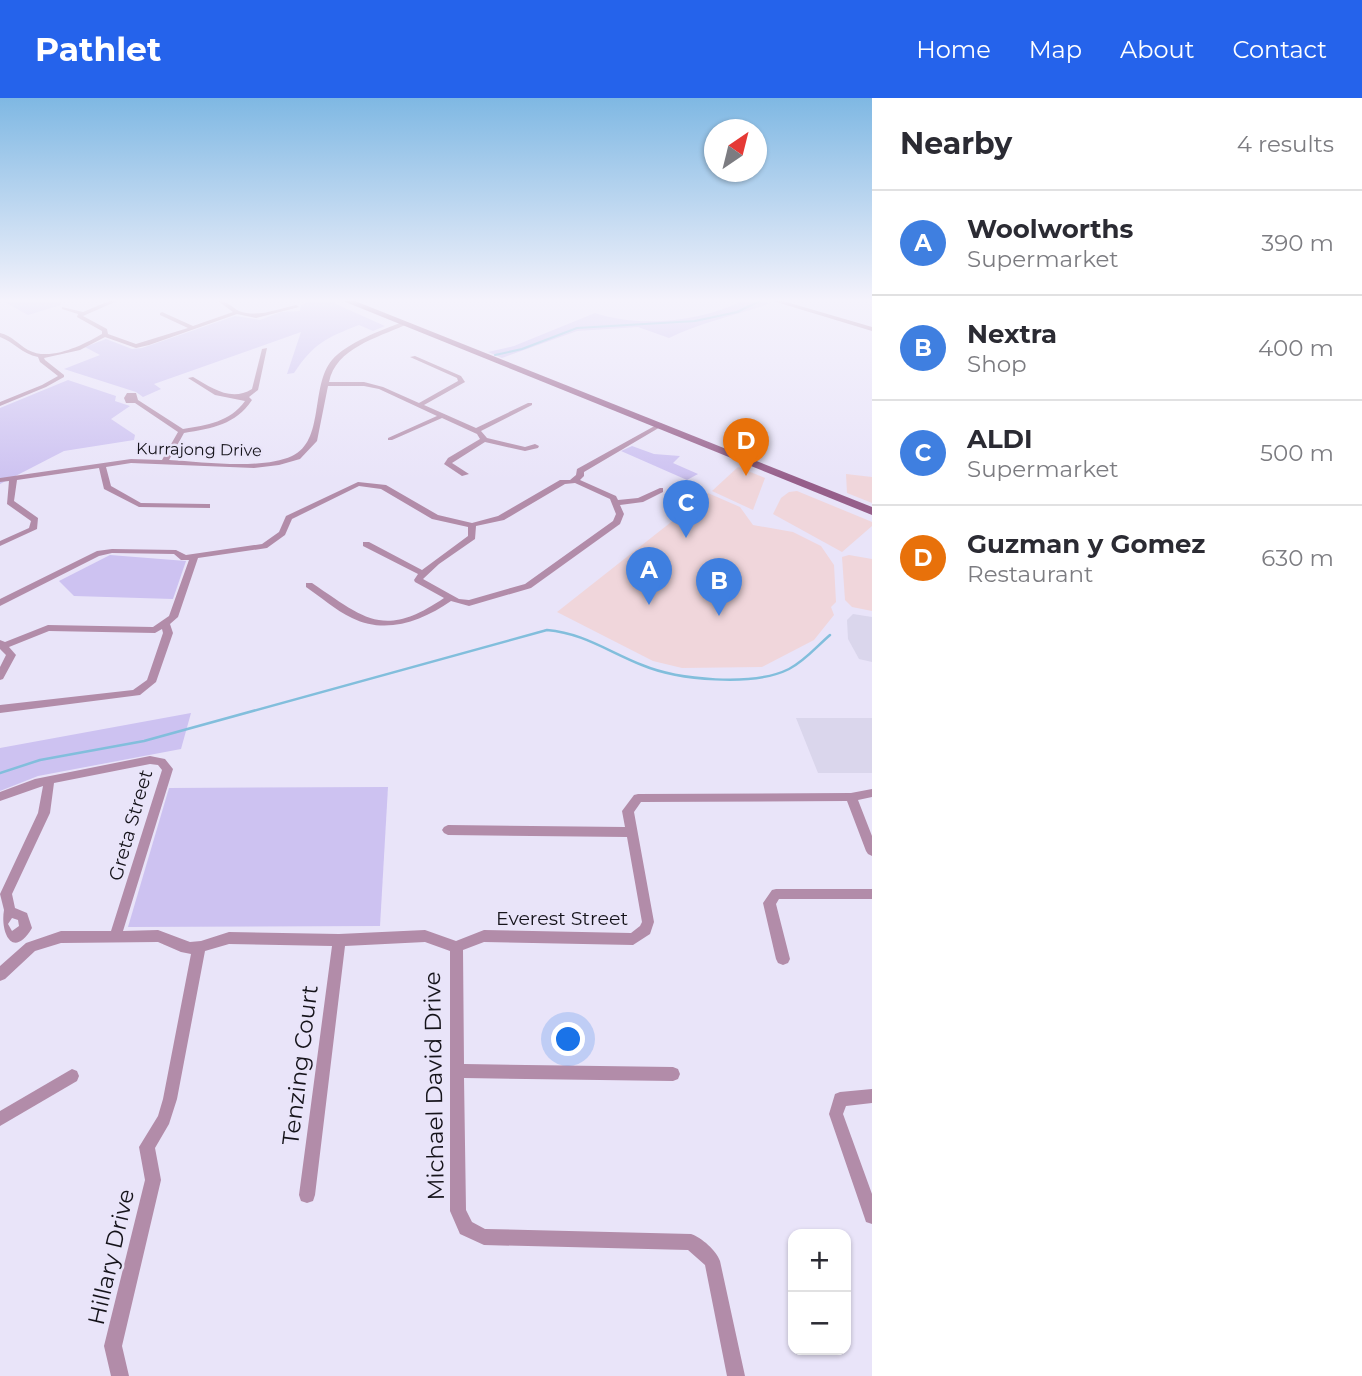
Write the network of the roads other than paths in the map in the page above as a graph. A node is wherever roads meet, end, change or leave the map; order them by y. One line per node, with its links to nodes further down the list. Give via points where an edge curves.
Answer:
1 (42, 361): 10 (street, via 62,376)
2 (262, 361): 8 (street, via 254,390)
3 (336, 361): 7 (street, Kurrajong Drive)
4 (421, 361): 12 (street, via 462,382)
5 (494, 361): 14 (main road)
6 (191, 378): 8 (street, via 217,394)
7 (325, 384): 12 (street, via 364,384); 20 (street, Kurrajong Drive, via 313,441 297,457 254,466)
8 (244, 397): 15 (street, via 249,400 242,413 210,427)
9 (134, 400): 15 (street)
10 (0, 404)
11 (530, 404): 16 (street)
12 (419, 405): 13 (street)
13 (442, 415): 16 (street); 17 (street)
14 (657, 427): 25 (street, via 580,471); 29 (main road); 30 (main road)
15 (182, 431): 20 (street)
16 (476, 431): 18 (street)
17 (390, 439)
18 (483, 442): 19 (street, via 526,449); 22 (street, via 448,464)
19 (535, 446)
20 (164, 462): 21 (street, Kurrajong Drive)
21 (102, 466): 24 (street, Kurrajong Drive); 28 (street, via 107,487 139,505)
22 (465, 474)
23 (0, 480): 24 (street, Kurrajong Drive)
24 (13, 480): 32 (street, via 10,502 35,520 33,529)
25 (575, 480): 27 (street, via 606,493); 31 (street, via 563,482 501,518)
26 (660, 490): 27 (street, via 640,500)
27 (615, 503): 37 (street, via 620,514 617,522 528,586 469,603)
28 (207, 506)
29 (872, 510)
30 (872, 517)
31 (472, 525): 34 (street, via 435,517 383,486 358,484 289,518 282,533 264,546); 35 (street, via 472,537)
32 (0, 544)
33 (366, 544): 35 (street)
34 (194, 557): 38 (street, via 184,558 176,552 97,554); 39 (street, via 173,617)
35 (422, 573): 37 (street, via 418,580)
36 (309, 586): 37 (street, via 364,620 386,624 431,612)
37 (450, 598)
38 (0, 603)
39 (165, 623): 40 (street, via 155,630 48,628); 42 (street, via 169,633 150,682 136,693)
40 (2, 644): 41 (street, via 11,655)
41 (0, 677)
42 (0, 709)
43 (49, 781): 45 (street, Greta Street); 51 (street, via 44,813 6,894); 52 (street, Greta Street, via 150,760 168,769)
44 (872, 793): 46 (street, Everest Street)
45 (0, 797)
46 (851, 797): 48 (street, Everest Street, via 638,798 628,807); 49 (street)
47 (448, 830): 48 (street)
48 (630, 832): 54 (street, Everest Street, via 648,922 639,936 621,940 484,936)
49 (872, 851)
50 (872, 894): 56 (street, via 776,894 769,903)
51 (10, 911)
52 (115, 937): 55 (street, via 158,936 182,947); 57 (street, via 51,940 31,947)
53 (339, 940): 54 (street, via 425,936); 55 (street, via 214,939); 63 (street, Tenzing Court)
54 (456, 947): 58 (street, Michael David Drive)
55 (199, 948): 65 (street, Hillary Drive, via 170,1099 147,1147 153,1180 113,1346)
56 (783, 958)
57 (0, 975)
58 (456, 1071): 59 (street); 66 (street, Michael David Drive, via 458,1211 466,1228 484,1237 691,1242 712,1261)
59 (673, 1074)
60 (72, 1076): 62 (street)
61 (872, 1096): 64 (street, via 840,1099 836,1114)
62 (0, 1119)
63 (307, 1195)
64 (872, 1216)
65 (120, 1376)
66 (736, 1376)

